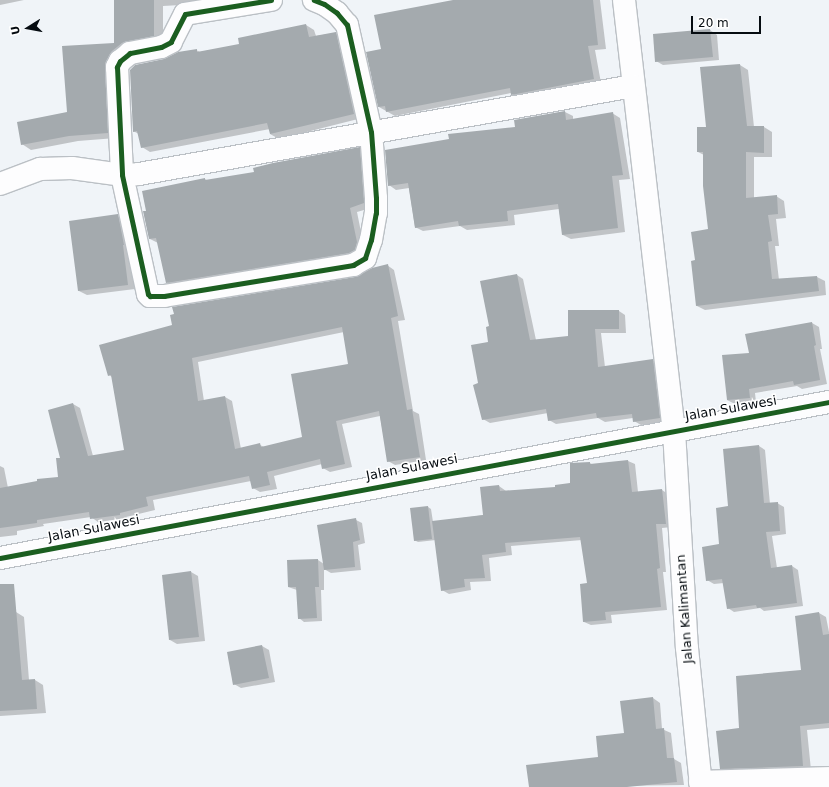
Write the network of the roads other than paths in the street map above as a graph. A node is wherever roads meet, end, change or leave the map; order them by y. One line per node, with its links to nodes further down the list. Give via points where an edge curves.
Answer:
1 (271, 0): 6 (street, via 185,14 171,42 161,47 130,53 120,61 117,67)
2 (314, 0): 5 (street, via 337,13 346,25)
3 (624, 0): 4 (street, Jalan Kalimantan)
4 (633, 86): 5 (street); 9 (street, Jalan Kalimantan)
5 (371, 132): 6 (street); 6 (street, via 376,198 371,240 365,258 345,266 164,296 150,296)
6 (122, 175): 7 (street, via 72,168 40,170)
7 (0, 184)
8 (829, 402): 9 (street, Jalan Sulawesi)
9 (674, 431): 10 (street, Jalan Sulawesi); 12 (street, Jalan Kalimantan, via 687,648)
10 (0, 558)
11 (829, 778): 12 (street)
12 (701, 784)

